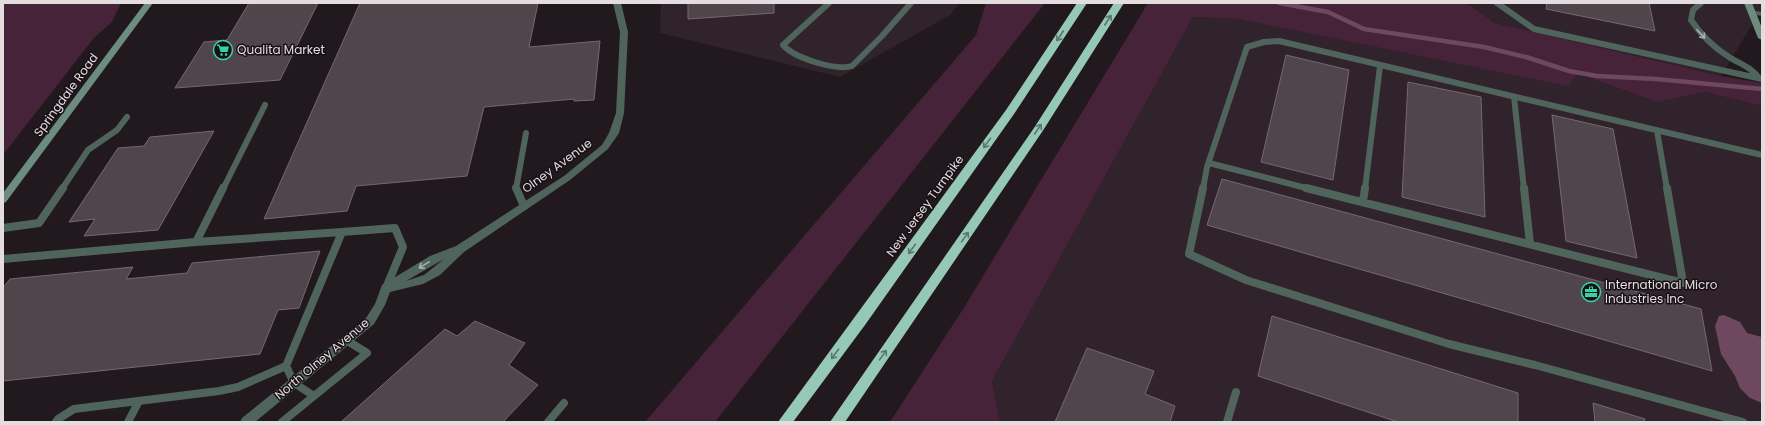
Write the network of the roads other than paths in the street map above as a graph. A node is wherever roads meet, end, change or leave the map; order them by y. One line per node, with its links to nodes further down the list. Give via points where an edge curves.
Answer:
1 (149, 3): 21 (main road, Springdale Road)
2 (617, 3): 23 (street, Olney Avenue, via 624,32 620,113 614,133 605,147 567,178)
3 (829, 3): 4 (lane, via 783,45 788,51 837,68 849,68)
4 (911, 3)
5 (1082, 3): 42 (highway, New Jersey Turnpike, one-way to 42, via 1010,112)
6 (1119, 3): 43 (highway, one-way to 6, via 1038,130)
7 (1497, 3): 13 (lane, via 1534,29)
8 (1701, 3): 13 (lane, one-way to 13, via 1693,10 1691,20 1699,33 1714,47 1752,68)
9 (1748, 6): 10 (street); 11 (main road)
10 (1762, 14)
11 (1762, 38)
12 (1380, 66): 14 (lane); 20 (lane, via 1279,41 1247,47); 22 (lane)
13 (1760, 78)
14 (1514, 97): 17 (lane); 27 (lane)
15 (265, 105): 26 (lane)
16 (127, 117): 24 (lane, via 117,130 88,150 39,222)
17 (1657, 131): 19 (lane); 27 (lane, via 1683,283)
18 (526, 133): 23 (lane, via 516,189)
19 (1762, 155)
20 (1209, 163): 22 (lane); 45 (lane, via 1189,254 1246,280 1449,344)
21 (3, 200)
22 (1363, 202): 27 (lane)
23 (524, 206): 29 (street, Olney Avenue, via 460,249 434,259)
24 (3, 228)
25 (342, 232): 26 (lane); 29 (lane, via 395,228 403,247); 31 (lane)
26 (196, 242): 28 (lane)
27 (1530, 244)
28 (3, 259)
29 (386, 288): 30 (street, North Olney Avenue, via 370,321)
30 (346, 340): 32 (street, North Olney Avenue); 34 (lane, via 367,352)
31 (286, 366): 32 (lane); 35 (lane, via 238,387)
32 (294, 383): 34 (lane); 39 (street, North Olney Avenue)
33 (1236, 392): 44 (lane)
34 (314, 396): 40 (lane)
35 (139, 401): 37 (lane, via 74,409); 38 (lane)
36 (564, 403): 41 (lane)
37 (56, 422)
38 (128, 422)
39 (246, 422)
40 (282, 422)
41 (548, 422)
42 (785, 422)
43 (837, 422)
44 (1227, 422)
45 (1743, 422)

